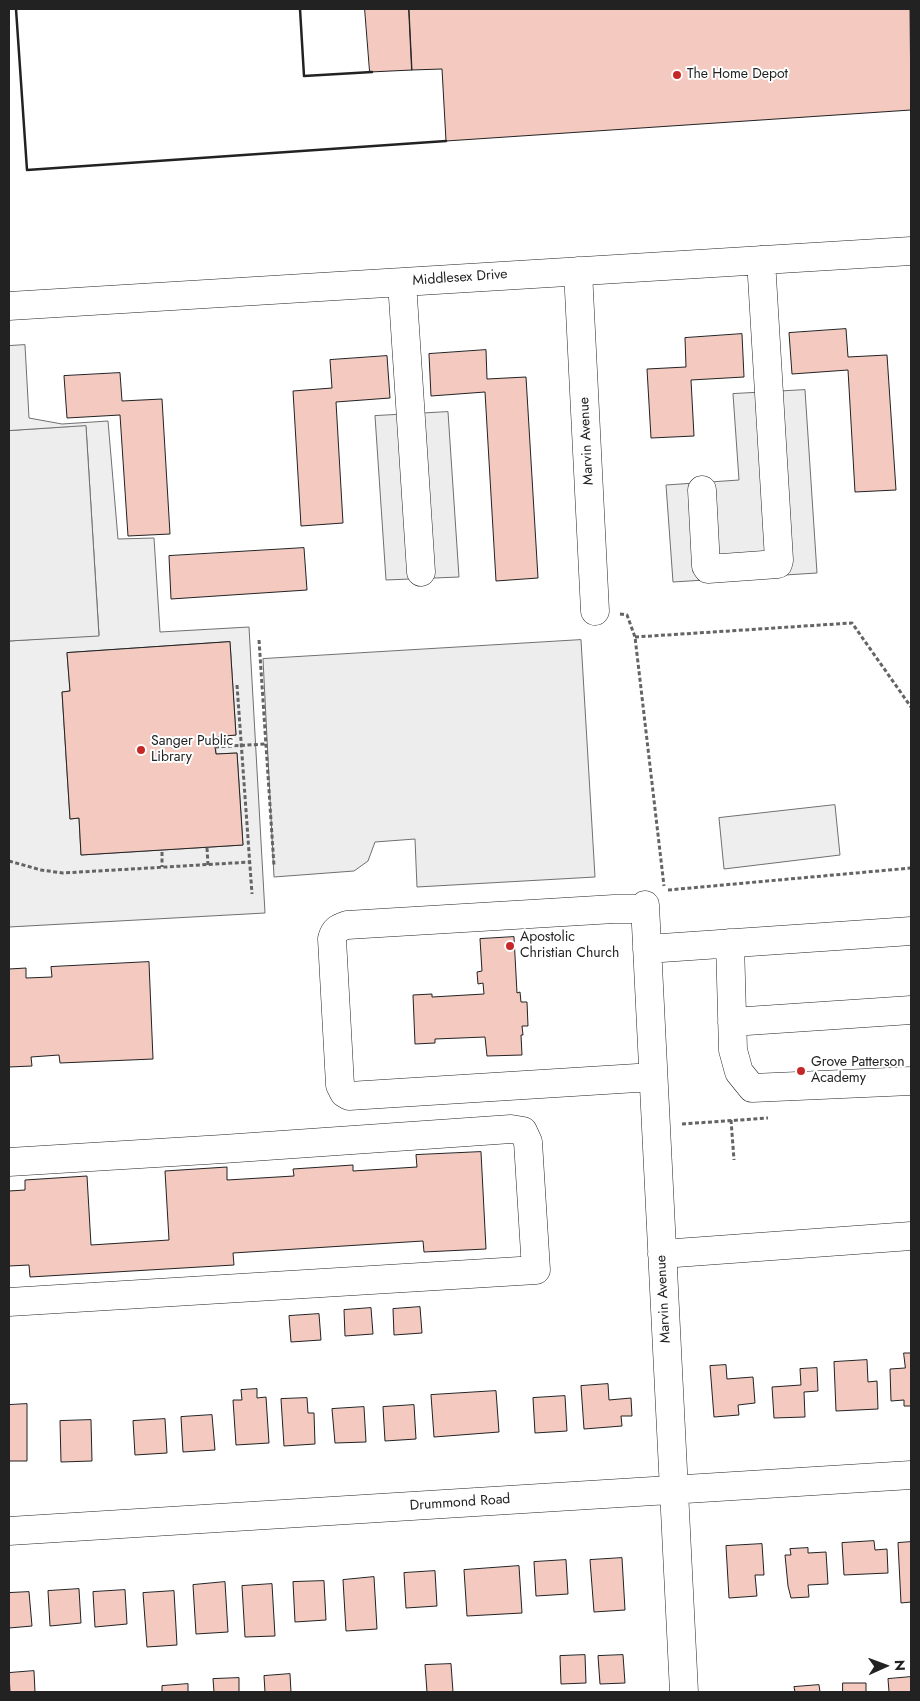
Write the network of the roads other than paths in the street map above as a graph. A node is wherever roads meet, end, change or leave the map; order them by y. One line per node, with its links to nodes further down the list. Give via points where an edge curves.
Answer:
1 (911, 251): 2 (street, Middlesex Drive)
2 (761, 260): 3 (street, Middlesex Drive); 6 (street, via 778,564 708,569)
3 (578, 271): 4 (street, Middlesex Drive); 8 (street, Marvin Avenue)
4 (402, 282): 5 (street, Middlesex Drive); 7 (street)
5 (9, 306)
6 (702, 490)
7 (421, 572)
8 (595, 610)
9 (911, 931): 10 (street)
10 (730, 943): 11 (street); 13 (street)
11 (647, 949): 14 (street, Marvin Avenue); 14 (street, Marvin Avenue, via 645,907 347,925 334,931 332,939 340,1085 349,1096)
12 (911, 1010): 13 (street)
13 (732, 1022): 15 (street, via 733,1050 739,1072 752,1088)
14 (653, 1077): 18 (street, Marvin Avenue)
15 (911, 1081)
16 (9, 1162): 19 (street, via 511,1129 522,1131 528,1142 536,1270)
17 (911, 1236): 18 (street)
18 (662, 1254): 21 (street, Marvin Avenue)
19 (9, 1302)
20 (911, 1475): 21 (street, Drummond Road)
21 (674, 1490): 22 (street, Drummond Road); 23 (street, Marvin Avenue)
22 (9, 1531)
23 (684, 1692)

